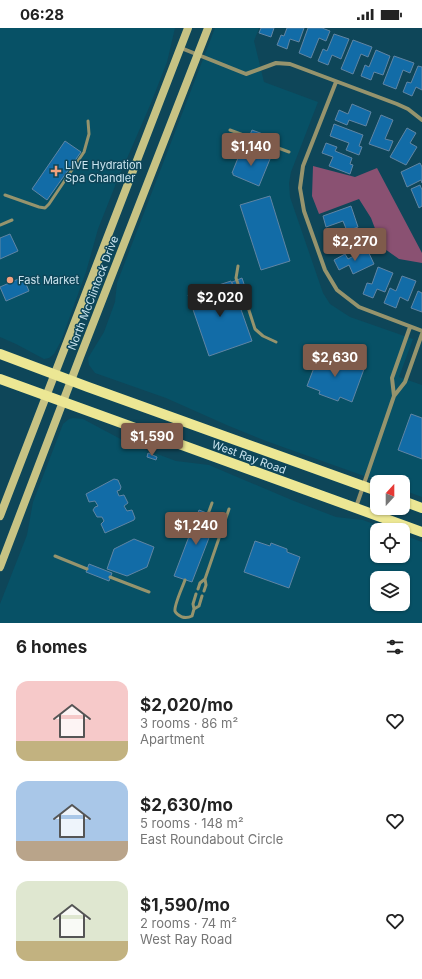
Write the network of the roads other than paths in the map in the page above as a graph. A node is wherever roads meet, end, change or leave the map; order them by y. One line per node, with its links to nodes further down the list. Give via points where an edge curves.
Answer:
1 (188, 28): 3 (main road, North McClintock Drive)
2 (208, 28): 4 (main road, North McClintock Drive)
3 (181, 48): 4 (street); 18 (main road, North McClintock Drive)
4 (197, 55): 5 (street, via 246,74 276,63 290,64); 20 (main road, North McClintock Drive)
5 (336, 82): 6 (street, via 397,104); 14 (street, via 303,166 300,188 304,211 325,270 337,290 359,307)
6 (422, 120)
7 (88, 121): 10 (lane, via 89,134 84,152 45,208)
8 (230, 130): 9 (lane)
9 (289, 152)
10 (5, 195)
11 (12, 220): 12 (lane)
12 (0, 225)
13 (238, 266): 16 (lane, via 236,278 255,329)
14 (410, 327): 15 (street); 22 (street, via 392,378)
15 (422, 333): 22 (street, via 405,382)
16 (276, 342)
17 (0, 354): 18 (main road, West Ray Road)
18 (54, 374): 20 (main road, West Ray Road); 21 (main road, North McClintock Drive)
19 (0, 379): 21 (main road, West Ray Road)
20 (71, 381): 23 (main road, North McClintock Drive); 24 (main road, West Ray Road)
21 (46, 396): 23 (main road, West Ray Road); 32 (main road, North McClintock Drive)
22 (394, 396): 24 (street)
23 (63, 403): 28 (main road, West Ray Road); 35 (main road, North McClintock Drive)
24 (363, 486): 25 (main road, West Ray Road); 28 (street)
25 (370, 488)
26 (212, 503): 31 (lane)
27 (410, 504): 29 (main road)
28 (355, 508): 33 (main road, West Ray Road)
29 (422, 508)
30 (230, 509): 38 (lane)
31 (208, 514)
32 (0, 516)
33 (422, 532)
34 (55, 556): 36 (lane)
35 (0, 567)
36 (87, 569)
37 (110, 577): 42 (lane)
38 (205, 579): 40 (lane); 41 (lane)
39 (185, 580): 45 (lane, via 175,611 181,617 188,618 192,616)
40 (198, 589)
41 (204, 591)
42 (149, 592)
43 (196, 594): 45 (lane)
44 (202, 596): 45 (lane)
45 (194, 609)

